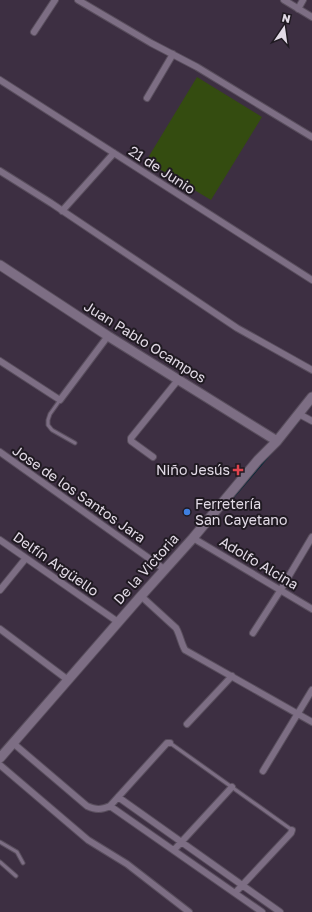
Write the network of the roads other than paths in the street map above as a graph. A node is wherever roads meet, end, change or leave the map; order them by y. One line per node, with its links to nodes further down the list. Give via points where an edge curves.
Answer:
1 (55, 0): 7 (street)
2 (78, 0): 8 (street)
3 (284, 0): 5 (street)
4 (303, 0): 5 (street)
5 (298, 9): 6 (street)
6 (312, 17)
7 (34, 32)
8 (173, 54): 10 (street); 11 (street)
9 (0, 80): 12 (street, 21 de Junio)
10 (147, 98)
11 (312, 137)
12 (114, 153): 14 (street); 16 (street, 21 de Junio)
13 (0, 171): 14 (street)
14 (62, 211): 19 (street, via 237,328)
15 (0, 265): 17 (main road, Juan Pablo Ocampos)
16 (312, 280)
17 (108, 336): 20 (main road, Juan Pablo Ocampos); 22 (street)
18 (0, 360): 22 (street)
19 (312, 370)
20 (178, 380): 25 (main road, Juan Pablo Ocampos); 28 (street, via 131,438 131,441)
21 (312, 397): 23 (main road, De la Victoria)
22 (60, 400): 26 (lane, via 50,414 48,425)
23 (299, 414): 24 (street); 25 (main road, De la Victoria)
24 (312, 421)
25 (277, 441): 30 (main road, De la Victoria)
26 (75, 443)
27 (0, 452): 33 (street, Jose de los Santos Jara)
28 (152, 457)
29 (312, 537): 35 (street)
30 (193, 538): 33 (main road, De la Victoria); 35 (street, Adolfo Alcina)
31 (0, 540): 32 (street, Delfín Argüello)
32 (26, 558): 34 (street); 38 (street, Delfín Argüello)
33 (164, 569): 36 (main road, De la Victoria)
34 (0, 590)
35 (280, 590): 37 (street, Adolfo Alcina); 40 (street)
36 (141, 596): 38 (main road, De la Victoria); 41 (street, via 176,628 185,650)
37 (312, 609)
38 (118, 622): 42 (main road, De la Victoria)
39 (0, 629): 42 (street)
40 (253, 633)
41 (232, 676): 44 (street); 46 (street)
42 (68, 680): 48 (main road, De la Victoria)
43 (312, 690): 44 (street)
44 (298, 714): 45 (street); 51 (street)
45 (312, 722)
46 (187, 724)
47 (170, 742): 52 (lane); 53 (street)
48 (13, 744): 49 (main road, De la Victoria); 54 (street, via 87,806 99,810)
49 (0, 758)
50 (0, 765): 64 (street, via 88,840 127,864)
51 (263, 771)
52 (232, 787): 55 (lane); 57 (street)
53 (118, 797): 54 (street); 57 (street)
54 (110, 806): 58 (street)
55 (292, 830): 62 (street)
56 (0, 842): 60 (lane, via 17,852)
57 (182, 842): 58 (street); 62 (street)
58 (174, 850): 63 (street)
59 (0, 862): 61 (lane)
60 (23, 863)
61 (16, 876)
62 (243, 886): 63 (street); 66 (street)
63 (235, 893): 65 (street)
64 (189, 912)
65 (262, 912)
66 (280, 912)

